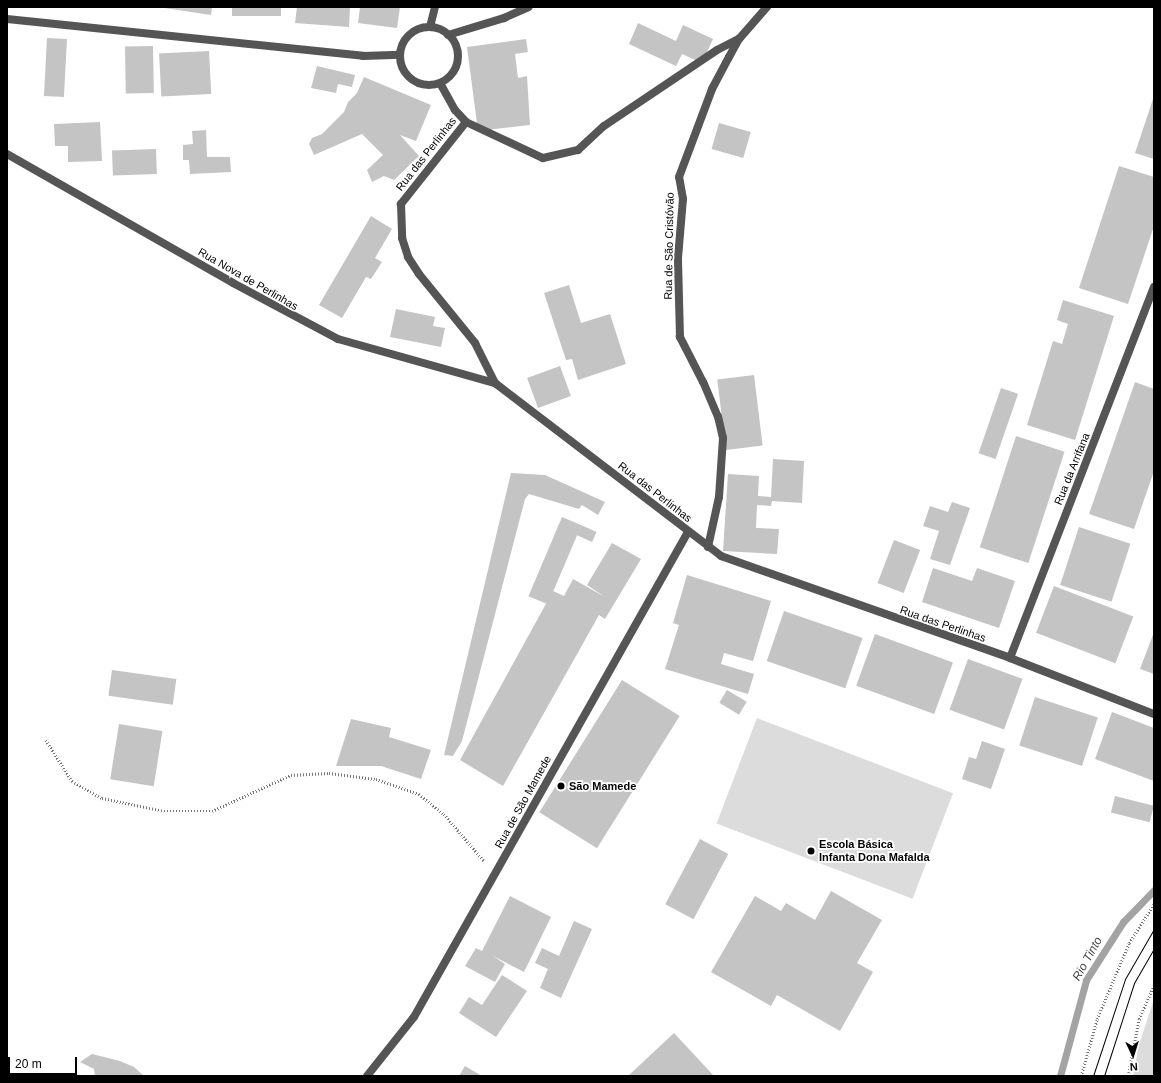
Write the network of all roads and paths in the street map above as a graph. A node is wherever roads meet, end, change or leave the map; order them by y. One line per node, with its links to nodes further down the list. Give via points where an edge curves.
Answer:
1 (435, 7): 5 (street)
2 (529, 7): 6 (street, via 504,18)
3 (767, 7): 7 (street, Rua de São Cristóvão)
4 (7, 20): 8 (street, via 107,28 363,56)
5 (430, 27): 6 (street); 8 (street, via 415,30 407,37)
6 (448, 35): 9 (street, via 457,50 458,60 448,78)
7 (739, 39): 10 (street, via 717,50 604,126 578,150 565,155 543,158); 15 (street, Rua de São Cristóvão, via 712,89 679,177 683,199 678,272 680,337 715,410 723,438 719,497)
8 (400, 55): 9 (street, via 404,71 410,79 429,85)
9 (440, 83): 10 (street, Rua das Perlinhas, via 455,110)
10 (466, 122): 13 (street, Rua das Perlinhas, via 401,204 402,238 415,269 475,343)
11 (7, 154): 13 (street, Rua Nova de Perlinhas, via 232,283 338,339)
12 (1154, 287): 16 (street, Rua da Arrifana)
13 (495, 383): 14 (street, Rua das Perlinhas)
14 (688, 532): 15 (street, Rua das Perlinhas); 19 (street, Rua de São Mamede)
15 (708, 547): 16 (street, Rua das Perlinhas, via 721,556)
16 (1010, 658): 17 (street, Rua das Perlinhas)
17 (1154, 714)
18 (46, 740): 19 (path, via 72,780 102,798 164,811 212,811 291,775 329,773 376,779 419,794 444,814 479,858)
19 (497, 871): 22 (street, Rua de São Mamede, via 414,1017)
20 (1154, 904): 23 (path, via 1129,943 1097,1019)
21 (1154, 984): 24 (path, via 1139,1019)
22 (367, 1076)
23 (1081, 1076)
24 (1128, 1076)

